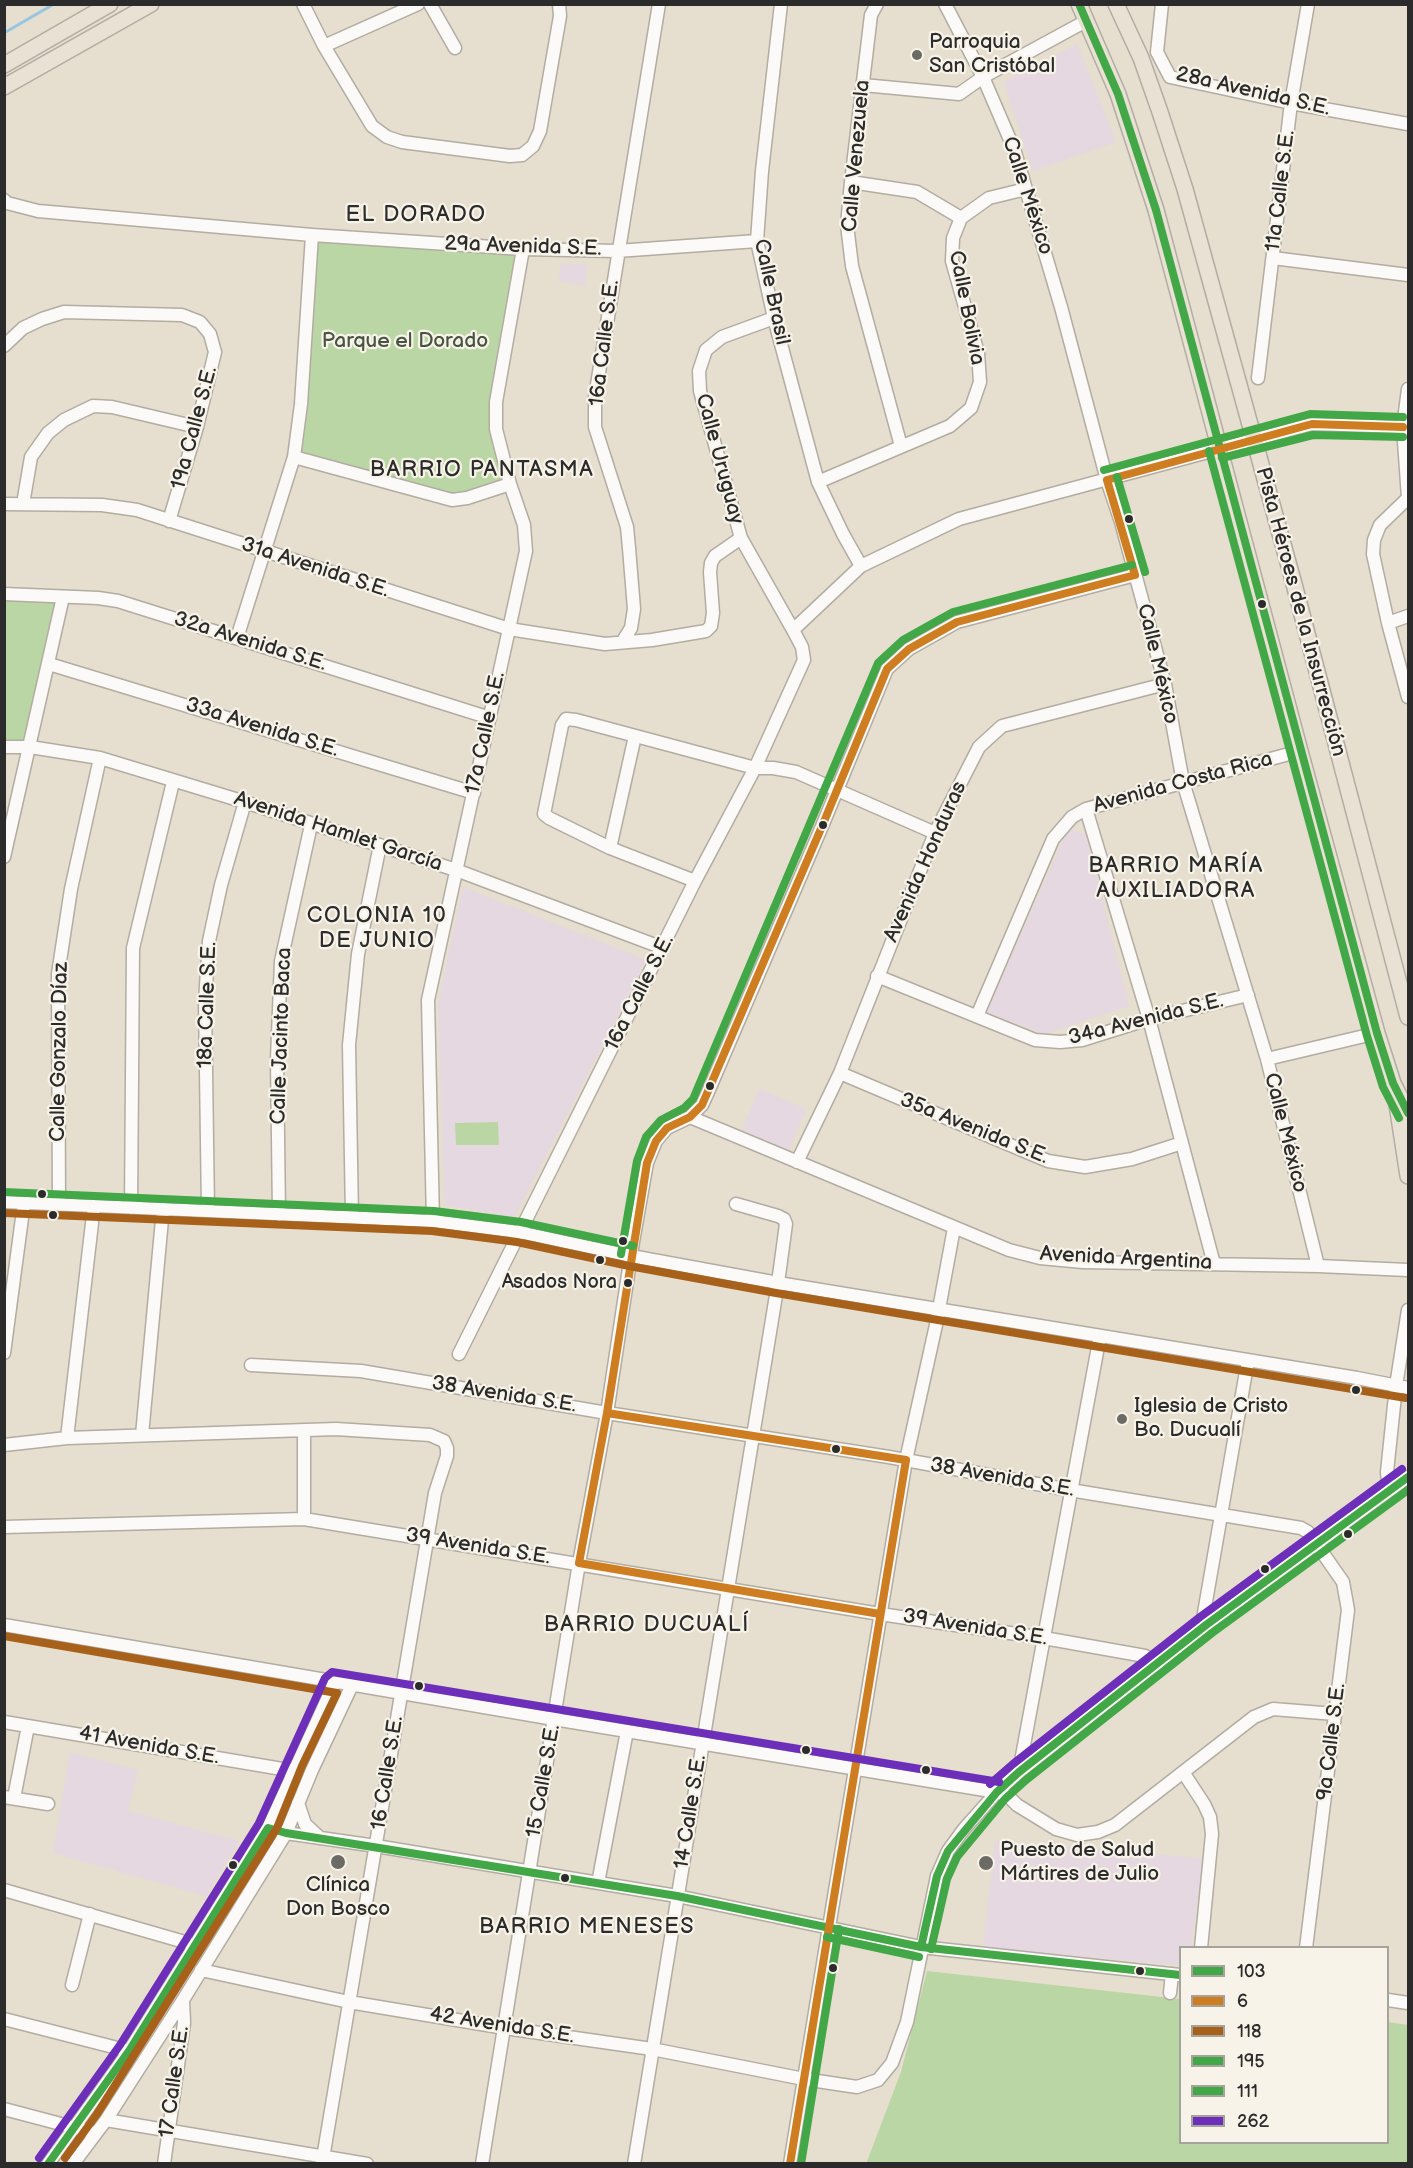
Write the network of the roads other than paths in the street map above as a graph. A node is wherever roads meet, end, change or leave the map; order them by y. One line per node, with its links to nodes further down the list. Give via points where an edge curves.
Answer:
1 (111, 4): 18 (main road)
2 (151, 4): 21 (main road)
3 (303, 4): 16 (street)
4 (418, 4): 16 (street)
5 (430, 4): 17 (street)
6 (559, 4): 16 (street, via 540,130 533,146 522,155 387,137 372,126)
7 (659, 4): 31 (street, 16a Calle S.E.)
8 (781, 4): 29 (street, Calle Brasil)
9 (877, 4): 20 (street, Calle Venezuela, via 871,15)
10 (945, 4): 19 (street, Calle México)
11 (1079, 4): 15 (main road, Pista Héroes de la Insurrección)
12 (1116, 4): 40 (main road, Pista Héroes de la Insurrección, via 1141,58 1185,189)
13 (1162, 4): 22 (street, 28a Avenida S.E., via 1157,52 1170,77)
14 (1308, 4): 22 (street, 11a Calle S.E.)
15 (1086, 21): 19 (street); 42 (main road, Pista Héroes de la Insurrección, via 1118,94 1156,210)
16 (324, 46)
17 (455, 48)
18 (4, 65)
19 (983, 77): 20 (street, via 959,94); 25 (street, Calle México, via 1014,149)
20 (862, 85): 24 (street, Calle Venezuela)
21 (4, 87)
22 (1292, 103): 23 (street, 28a Avenida S.E.); 32 (street, 11a Calle S.E.)
23 (1408, 124)
24 (850, 182): 27 (street, via 917,192); 41 (street, Calle Venezuela, via 848,225 852,266)
25 (1026, 189): 27 (street, Calle Bolivia, via 989,198); 44 (street, Calle México)
26 (5, 203): 28 (street, 29a Avenida S.E., via 38,211)
27 (961, 218): 41 (street, Calle Bolivia, via 953,238 952,261 978,353 980,382 971,408 950,426)
28 (312, 235): 30 (street, 29a Avenida S.E.); 43 (street)
29 (757, 241): 31 (street, 29a Avenida S.E.); 34 (street, Calle Brasil)
30 (523, 249): 31 (street, 29a Avenida S.E.); 46 (street, 17a Calle S.E., via 496,402 496,429)
31 (617, 251): 61 (street, 16a Calle S.E., via 595,397 595,427 627,527 634,609 631,628)
32 (1273, 258): 33 (street); 36 (street, 11a Calle S.E.)
33 (1408, 274)
34 (774, 318): 45 (street, Calle Brasil); 50 (street, Calle Uruguay, via 722,337 706,350 699,371 700,391)
35 (4, 346): 38 (street, 19a Calle S.E., via 23,328 64,312 182,315 200,322 210,334 215,351)
36 (1258, 378)
37 (1408, 389): 39 (street)
38 (197, 427): 48 (street, via 93,406 64,420 42,441 31,457); 49 (street, 19a Calle S.E.)
39 (1403, 427): 40 (street, via 1312,424); 57 (street, via 1408,498 1380,525 1374,540 1373,554)
40 (1253, 439): 42 (street); 89 (main road, Pista Héroes de la Insurrección)
41 (901, 446): 45 (street, Calle Bolivia)
42 (1219, 448): 44 (street); 69 (main road, Pista Héroes de la Insurrección)
43 (294, 458): 46 (street, via 452,500); 51 (street)
44 (1107, 480): 52 (street, via 959,519); 53 (street, Calle México)
45 (818, 482): 52 (street, Calle Brasil)
46 (510, 484): 58 (street, 17a Calle S.E., via 524,525 526,551)
47 (4, 504): 48 (street, 31a Avenida S.E.)
48 (23, 504): 49 (street, 31a Avenida S.E., via 137,510)
49 (170, 521): 51 (street, 31a Avenida S.E.)
50 (741, 538): 59 (street, Calle Uruguay); 61 (street, 31a Avenida S.E., via 711,563 713,613 706,631)
51 (264, 552): 58 (street, 31a Avenida S.E.); 60 (street)
52 (861, 566): 59 (street)
53 (1135, 575): 63 (street, Calle México); 74 (street, via 957,622 909,649 887,669)
54 (4, 594): 55 (street, 32a Avenida S.E.)
55 (63, 597): 60 (street, 32a Avenida S.E., via 118,601); 62 (street)
56 (1408, 616): 57 (street)
57 (1388, 622): 64 (street)
58 (508, 629): 61 (street, 31a Avenida S.E., via 585,643); 65 (street, 17a Calle S.E.)
59 (793, 630): 71 (street, 16a Calle S.E., via 804,660)
60 (237, 638): 65 (street, 32a Avenida S.E.)
61 (623, 641)
62 (49, 664): 68 (street); 75 (street, 33a Avenida S.E.)
63 (1165, 684): 73 (street, Calle México); 79 (street, Avenida Honduras, via 1002,726 979,747)
64 (1408, 697)
65 (490, 718): 75 (street, 17a Calle S.E.)
66 (635, 736): 71 (street); 81 (street); 81 (street, via 576,720 566,719 562,725 544,814)
67 (4, 747): 68 (street, Avenida Hamlet García)
68 (30, 747): 70 (street, Avenida Hamlet García); 82 (street)
69 (1300, 751): 73 (street, Avenida Costa Rica); 91 (main road, Pista Héroes de la Insurrección)
70 (100, 758): 72 (street, Avenida Hamlet García); 103 (street, Calle Gonzalo Díaz, via 71,889 58,974)
71 (755, 768): 74 (street, via 796,772); 84 (street, 16a Calle S.E.)
72 (173, 782): 76 (street, Avenida Hamlet García); 105 (street, via 133,948)
73 (1182, 782): 77 (street, Avenida Costa Rica); 87 (street, Calle México)
74 (836, 790): 79 (street); 96 (street, via 711,1086 702,1105)
75 (474, 793): 83 (street, 17a Calle S.E.)
76 (245, 802): 78 (street, Avenida Hamlet García); 107 (street, 18a Calle S.E., via 209,941 205,1001)
77 (1086, 809): 88 (street, Avenida Costa Rica, via 1053,839); 90 (street)
78 (311, 825): 80 (street, Avenida Hamlet García); 108 (street, Calle Jacinto Baca, via 281,961 277,1059)
79 (935, 833): 86 (street, Avenida Honduras)
80 (381, 845): 83 (street, Avenida Hamlet García); 109 (street, via 358,954 349,1045)
81 (610, 848): 84 (street)
82 (4, 857)
83 (456, 870): 85 (street, Avenida Hamlet García); 110 (street, 17a Calle S.E., via 428,1000)
84 (695, 881): 85 (street, 16a Calle S.E.)
85 (663, 948): 112 (street, 16a Calle S.E.)
86 (878, 976): 88 (street, 34a Avenida S.E.); 93 (street, Avenida Honduras)
87 (1248, 995): 90 (street, 34a Avenida S.E.); 92 (street, Calle México)
88 (978, 1016): 90 (street, 34a Avenida S.E., via 1035,1040 1060,1042 1082,1040)
89 (1408, 1017)
90 (1149, 1019): 97 (street)
91 (1377, 1033): 92 (street); 94 (main road, Pista Héroes de la Insurrección)
92 (1267, 1059): 115 (street, Calle México)
93 (840, 1073): 97 (street, 35a Avenida S.E., via 1048,1161 1085,1167 1132,1159); 98 (street, Avenida Honduras)
94 (1394, 1083): 95 (main road, Pista Héroes de la Insurrección); 99 (main road)
95 (1408, 1113)
96 (690, 1117): 98 (street, Avenida Argentina); 113 (street, 15 Calle S.E., via 667,1128 656,1141 647,1163)
97 (1182, 1143): 114 (street)
98 (797, 1162): 111 (street, Avenida Argentina)
99 (1408, 1176)
100 (4, 1202): 101 (street)
101 (24, 1203): 103 (street); 121 (street)
102 (736, 1204): 117 (street, 14 Calle S.E., via 784,1219)
103 (59, 1205): 104 (street)
104 (94, 1206): 105 (street); 130 (street)
105 (131, 1208): 106 (street)
106 (163, 1209): 107 (street); 128 (street)
107 (208, 1211): 108 (street)
108 (279, 1215): 109 (street)
109 (352, 1217): 110 (street)
110 (433, 1221): 112 (street)
111 (954, 1228): 114 (street, Avenida Argentina, via 1040,1258); 118 (street)
112 (519, 1232): 113 (street); 122 (street, 16a Calle S.E.)
113 (631, 1256): 117 (street); 126 (street, 15 Calle S.E.)
114 (1214, 1264): 115 (street, Avenida Argentina)
115 (1317, 1266): 116 (street, Avenida Argentina)
116 (1408, 1270)
117 (778, 1284): 118 (street); 129 (street, 14 Calle S.E.)
118 (939, 1309): 120 (street); 132 (street)
119 (1408, 1310): 125 (street)
120 (1100, 1335): 123 (street); 135 (street)
121 (4, 1353)
122 (459, 1354)
123 (1248, 1360): 125 (street); 136 (street)
124 (252, 1365): 126 (street, 38 Avenida S.E., via 361,1371)
125 (1402, 1387): 134 (street, via 1387,1472)
126 (607, 1413): 129 (street, 38 Avenida S.E.); 141 (street, 15 Calle S.E.)
127 (304, 1431): 128 (street); 137 (street); 139 (street, 16 Calle S.E., via 336,1429 430,1435 444,1442 447,1456 435,1493)
128 (142, 1435): 130 (street)
129 (753, 1435): 132 (street, 38 Avenida S.E.); 142 (street, 14 Calle S.E.)
130 (67, 1438): 131 (street)
131 (4, 1445)
132 (906, 1460): 135 (street, 38 Avenida S.E.); 143 (street)
133 (1408, 1477): 134 (street, 42 Avenida S.E.)
134 (1393, 1488): 140 (street, 42 Avenida S.E.)
135 (1070, 1490): 136 (street, 38 Avenida S.E.); 146 (street)
136 (1221, 1514): 140 (street, 38 Avenida S.E., via 1301,1528); 145 (street, via 1204,1613)
137 (304, 1519): 138 (street, 39 Avenida S.E.); 139 (street, 39 Avenida S.E.)
138 (4, 1527)
139 (428, 1540): 141 (street, 39 Avenida S.E.); 150 (street, 16 Calle S.E.)
140 (1317, 1544): 145 (street, 42 Avenida S.E.); 151 (street, 9a Calle S.E., via 1343,1582 1348,1610)
141 (579, 1563): 142 (street, 39 Avenida S.E.); 152 (street, 15 Calle S.E.)
142 (728, 1588): 143 (street, 39 Avenida S.E.); 156 (street, 14 Calle S.E.)
143 (880, 1614): 146 (street, 39 Avenida S.E.); 157 (street)
144 (4, 1625): 148 (street)
145 (1206, 1625): 147 (street, 42 Avenida S.E.)
146 (1044, 1638): 147 (street, 39 Avenida S.E., via 1146,1656); 159 (street)
147 (1157, 1665): 159 (street, 42 Avenida S.E.)
148 (334, 1682): 149 (street); 158 (street)
149 (352, 1685): 150 (street); 163 (street)
150 (402, 1692): 152 (street); 168 (street, 16 Calle S.E.)
151 (1335, 1714): 160 (street, via 1273,1709 1254,1717); 177 (street, 9a Calle S.E.)
152 (554, 1719): 155 (street); 169 (street, 15 Calle S.E.)
153 (4, 1722): 154 (street, 41 Avenida S.E.)
154 (28, 1726): 158 (street, 41 Avenida S.E.); 162 (street)
155 (627, 1731): 156 (street); 170 (street)
156 (703, 1743): 157 (street); 172 (street, 14 Calle S.E.)
157 (855, 1767): 161 (street); 174 (street)
158 (294, 1770): 165 (street)
159 (1019, 1772): 161 (street, 42 Avenida S.E.)
160 (1183, 1772): 161 (street, via 1115,1826 1077,1835 1056,1829); 176 (street, via 1204,1804 1212,1833)
161 (997, 1792): 178 (street, 42 Avenida S.E., via 948,1851 937,1876)
162 (9, 1797): 164 (street)
163 (298, 1803): 166 (street); 167 (street, via 305,1824)
164 (48, 1804)
165 (268, 1828): 166 (street); 175 (street)
166 (286, 1833): 167 (street); 179 (street)
167 (321, 1838): 168 (street)
168 (376, 1846): 169 (street); 187 (street, 16 Calle S.E.)
169 (528, 1872): 170 (street); 190 (street, 15 Calle S.E.)
170 (598, 1883): 172 (street)
171 (4, 1890): 173 (street)
172 (678, 1896): 174 (street); 191 (street, 14 Calle S.E.)
173 (90, 1914): 175 (street); 183 (street)
174 (829, 1927): 178 (street); 193 (street)
175 (195, 1945): 192 (street)
176 (1201, 1946)
177 (1306, 1946)
178 (921, 1947): 181 (street); 193 (street, 42 Avenida S.E., via 907,2022 892,2063 878,2080 857,2087)
179 (214, 1952): 180 (street); 182 (street, via 221,1967)
180 (201, 1970): 182 (street, 42 Avenida S.E.); 185 (street)
181 (1176, 1975): 184 (street)
182 (234, 1977): 187 (street, 42 Avenida S.E.)
183 (72, 1985)
184 (1170, 1993)
185 (183, 2000): 195 (street); 197 (street, 17 Calle S.E., via 184,2023)
186 (1389, 2000): 188 (street)
187 (350, 2002): 190 (street, 42 Avenida S.E.); 199 (street, 16 Calle S.E.)
188 (1408, 2002)
189 (4, 2019): 192 (street)
190 (505, 2028): 191 (street, 42 Avenida S.E.); 204 (street, 15 Calle S.E.)
191 (652, 2049): 193 (street, 42 Avenida S.E.); 205 (street, 14 Calle S.E.)
192 (129, 2051): 196 (street)
193 (804, 2079): 206 (street)
194 (4, 2109): 196 (street)
195 (106, 2120): 197 (street); 198 (street)
196 (74, 2127): 198 (street); 200 (street)
197 (169, 2131): 199 (street); 202 (street, 17 Calle S.E.)
198 (95, 2133): 201 (street)
199 (323, 2160): 203 (street)
200 (48, 2163)
201 (73, 2163)
202 (164, 2163)
203 (367, 2163)
204 (482, 2163)
205 (634, 2163)
206 (790, 2163)

